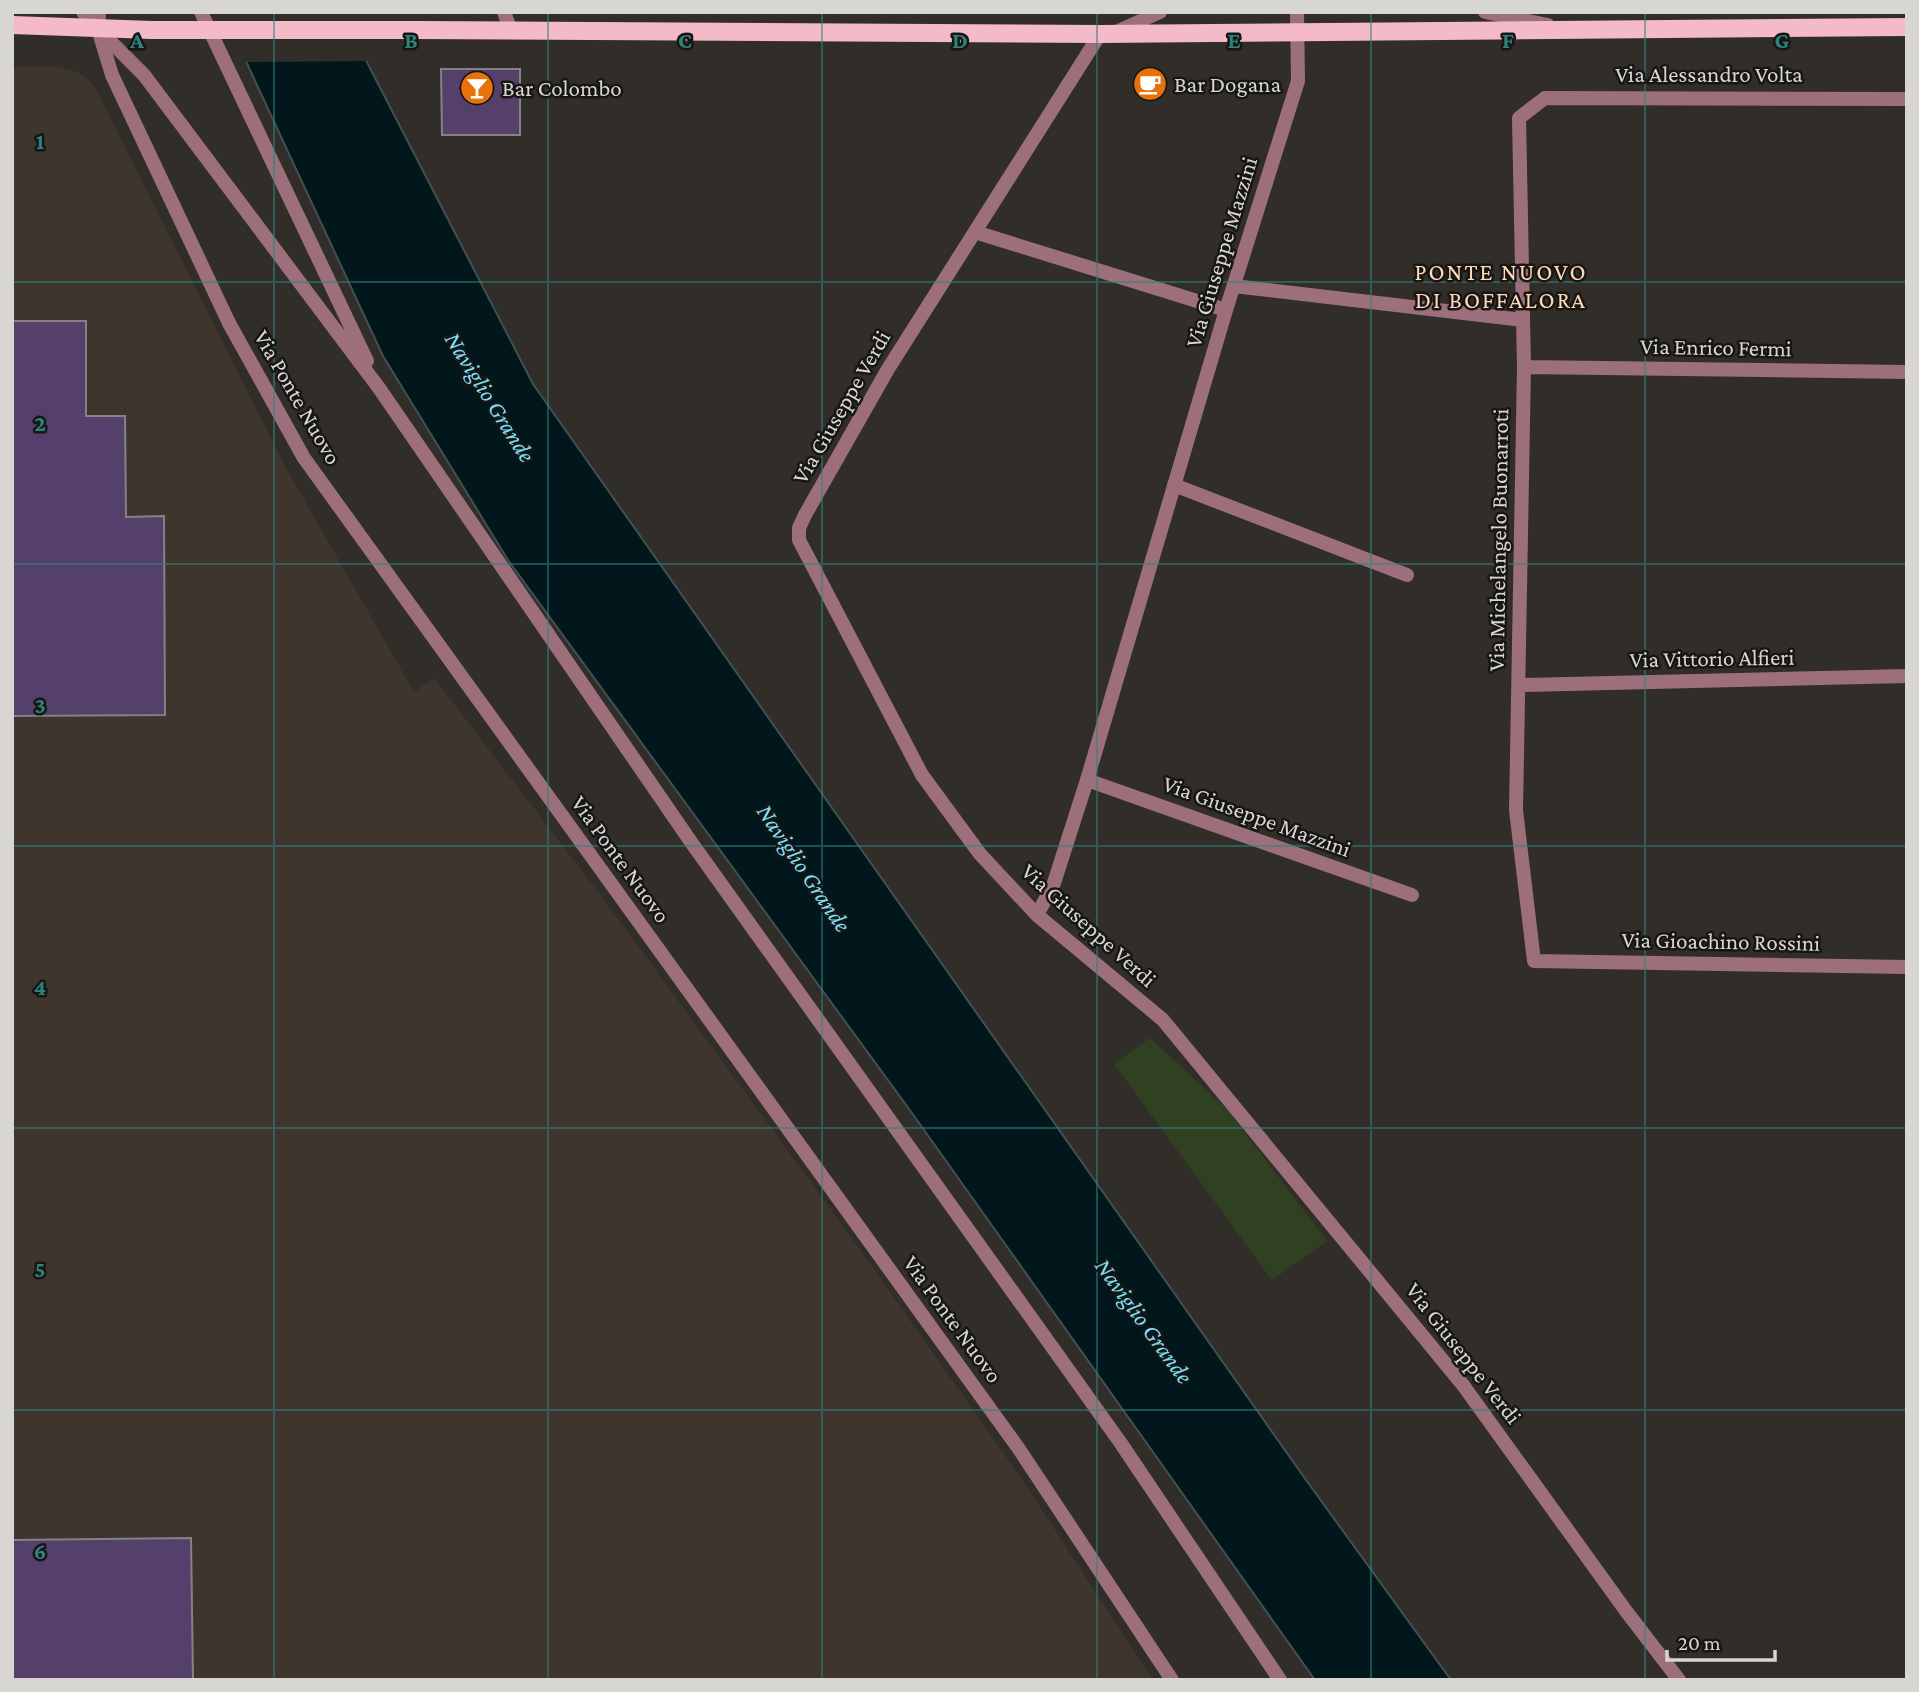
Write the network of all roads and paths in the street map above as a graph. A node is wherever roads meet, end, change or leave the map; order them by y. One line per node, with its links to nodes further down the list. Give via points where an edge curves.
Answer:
1 (83, 12): 8 (street)
2 (201, 12): 23 (street)
3 (504, 12): 11 (street)
4 (1160, 12): 14 (street)
5 (1297, 12): 13 (street, Via Giuseppe Mazzini)
6 (1310, 12): 13 (street)
7 (1485, 12): 12 (street)
8 (98, 21): 9 (main road, Via Alessandro Volta); 11 (main road, Via Alessandro Volta, bridge, via 152,30); 23 (street, via 144,75); 33 (street, Via Ponte Nuovo, via 112,75 229,323 304,458 1019,1449)
9 (12, 25)
10 (1907, 27): 12 (main road, Via Alessandro Volta)
11 (511, 31): 14 (main road, Via Alessandro Volta)
12 (1581, 31): 13 (main road, Via Alessandro Volta)
13 (1297, 32): 14 (main road, Via Alessandro Volta); 18 (street, Via Giuseppe Mazzini, via 1298,81)
14 (1105, 34): 17 (street, Via Giuseppe Verdi)
15 (1907, 99): 16 (street, Via Alessandro Volta, via 1545,98)
16 (1519, 118): 20 (street, Via Michelangelo Buonarroti)
17 (975, 232): 19 (street); 30 (street, Via Giuseppe Verdi, via 875,391 805,515 799,540 922,775 980,853)
18 (1234, 286): 19 (street, Via Giuseppe Mazzini); 20 (street)
19 (1226, 310): 24 (street, Via Giuseppe Mazzini)
20 (1523, 320): 21 (street, Via Michelangelo Buonarroti)
21 (1524, 368): 22 (street, Via Enrico Fermi); 27 (street, Via Michelangelo Buonarroti)
22 (1907, 372)
23 (379, 388): 34 (street, via 691,842 1121,1442)
24 (1174, 485): 25 (street); 28 (street, Via Giuseppe Mazzini)
25 (1406, 575)
26 (1907, 676): 27 (street, Via Vittorio Alfieri)
27 (1519, 685): 31 (street, Via Michelangelo Buonarroti, via 1516,810)
28 (1087, 780): 29 (street, Via Giuseppe Mazzini); 30 (street, Via Giuseppe Mazzini, via 1054,883)
29 (1412, 895)
30 (1037, 915): 35 (street, Via Giuseppe Verdi, via 1163,1020 1463,1385)
31 (1534, 961): 32 (street, Via Gioachino Rossini)
32 (1907, 967)
33 (1172, 1680)
34 (1280, 1680)
35 (1679, 1680)

